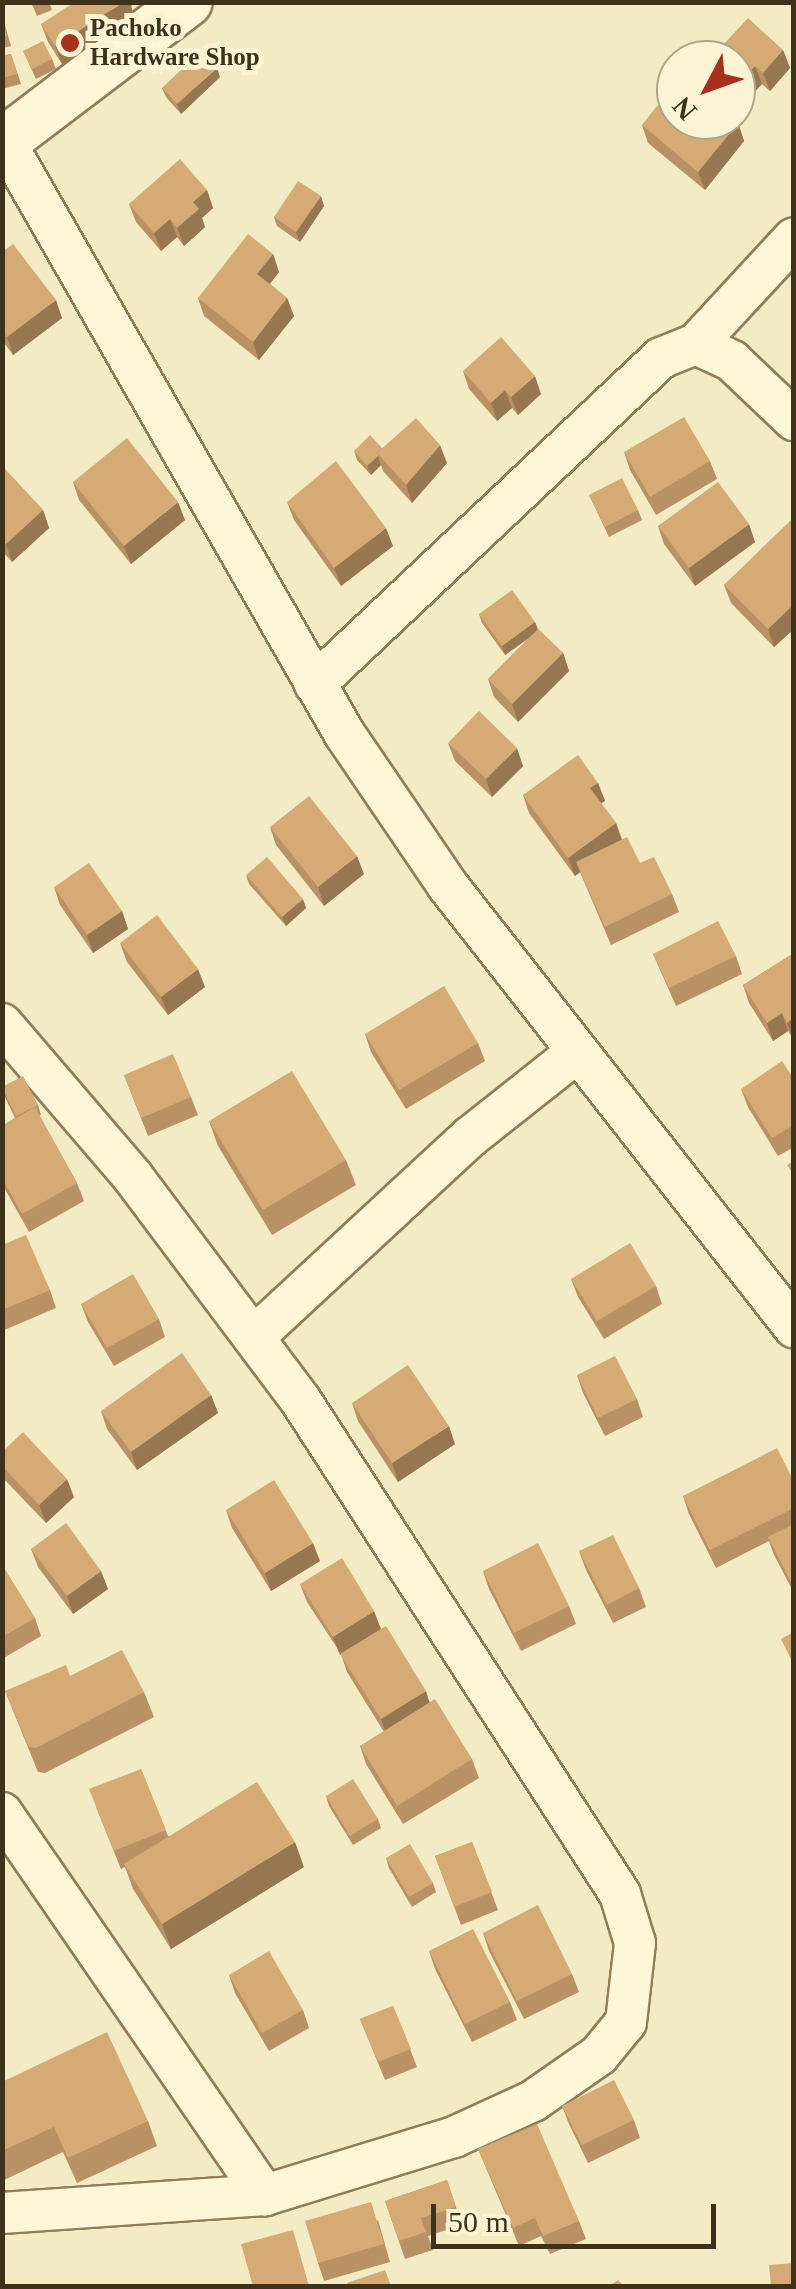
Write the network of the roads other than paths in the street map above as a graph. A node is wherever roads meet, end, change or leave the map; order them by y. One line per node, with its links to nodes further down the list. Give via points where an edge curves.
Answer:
1 (188, 2): 2 (street)
2 (4, 143): 6 (street)
3 (794, 238): 4 (street)
4 (696, 344): 5 (street, via 732,361); 6 (street, via 662,358)
5 (794, 420)
6 (316, 684): 8 (street, via 448,886)
7 (2, 1024): 10 (street)
8 (576, 1053): 9 (street); 10 (street, via 442,1162)
9 (794, 1327)
10 (256, 1335): 12 (street, via 620,1894 635,1943 626,2022 599,2055 533,2101 454,2137)
11 (2, 1813): 12 (street)
12 (265, 2195): 13 (street)
13 (2, 2213)

